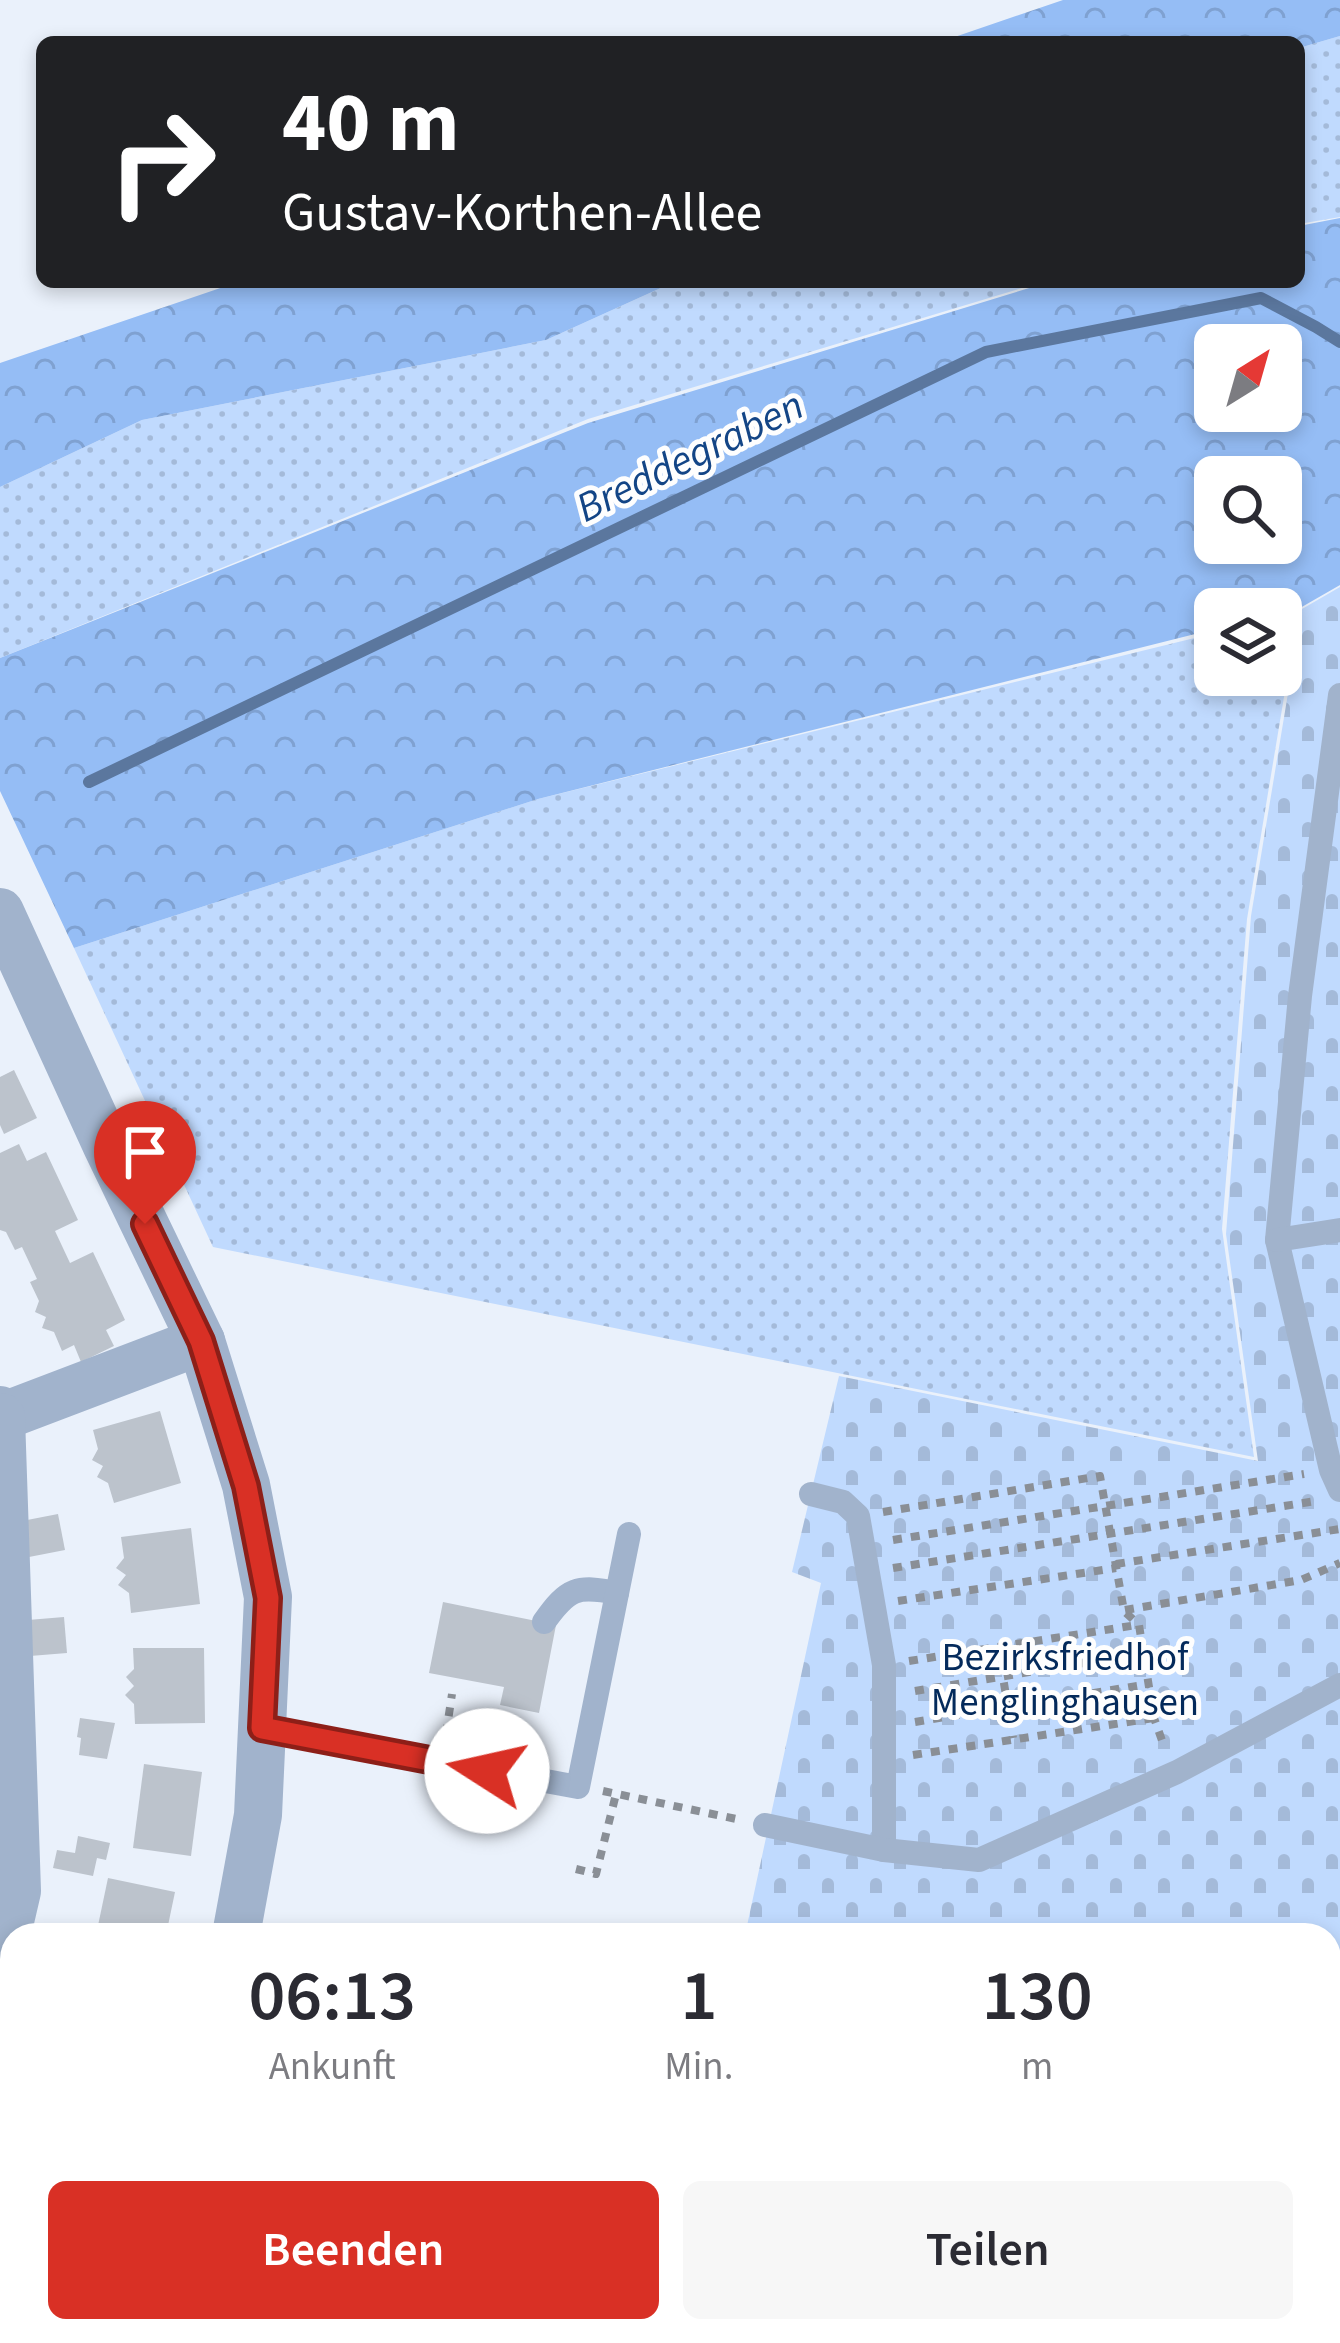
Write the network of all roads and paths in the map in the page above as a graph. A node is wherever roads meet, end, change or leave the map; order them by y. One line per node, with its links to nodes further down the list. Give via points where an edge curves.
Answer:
1 (1340, 695): 2 (lane)
2 (1332, 815): 5 (lane, via 1300,996)
3 (0, 912): 6 (street)
4 (1340, 1230): 5 (lane)
5 (1276, 1240): 8 (lane)
6 (201, 1341): 7 (street); 34 (street, via 246,1486 268,1598)
7 (1, 1414): 43 (street, via 17,1892)
8 (1329, 1487): 10 (path); 14 (path)
9 (811, 1494): 11 (lane, via 843,1502)
10 (1105, 1505): 11 (path, via 1100,1476); 14 (path); 15 (path)
11 (858, 1516): 15 (lane)
12 (1340, 1529): 17 (path)
13 (629, 1534): 19 (lane)
14 (1110, 1535): 17 (path); 18 (path)
15 (863, 1545): 18 (lane)
16 (1340, 1563): 21 (path, via 1300,1580)
17 (1116, 1566): 20 (path); 21 (path)
18 (868, 1572): 20 (lane)
19 (617, 1592): 22 (lane, via 569,1592); 38 (lane)
20 (873, 1605): 26 (lane)
21 (1124, 1611): 23 (path)
22 (544, 1622)
23 (1139, 1625): 24 (path); 25 (path)
24 (998, 1647): 26 (path); 27 (path)
25 (1144, 1653): 27 (path); 28 (path)
26 (884, 1665): 30 (lane)
27 (1003, 1677): 30 (path); 31 (path)
28 (1149, 1684): 31 (path); 32 (path)
29 (1340, 1685): 37 (lane)
30 (884, 1696): 33 (lane)
31 (1008, 1707): 33 (path); 35 (path)
32 (1154, 1718): 35 (path); 37 (path)
33 (884, 1727): 36 (lane)
34 (262, 1728): 38 (lane); 44 (street, via 258,1815)
35 (1013, 1738): 36 (path)
36 (884, 1760): 41 (lane)
37 (1177, 1772): 41 (lane, via 979,1860)
38 (578, 1787): 39 (path)
39 (616, 1794): 40 (path); 42 (path, via 596,1874)
40 (766, 1825): 41 (lane)
41 (884, 1850)
42 (576, 1870)
43 (10, 1923)
44 (238, 1923)

